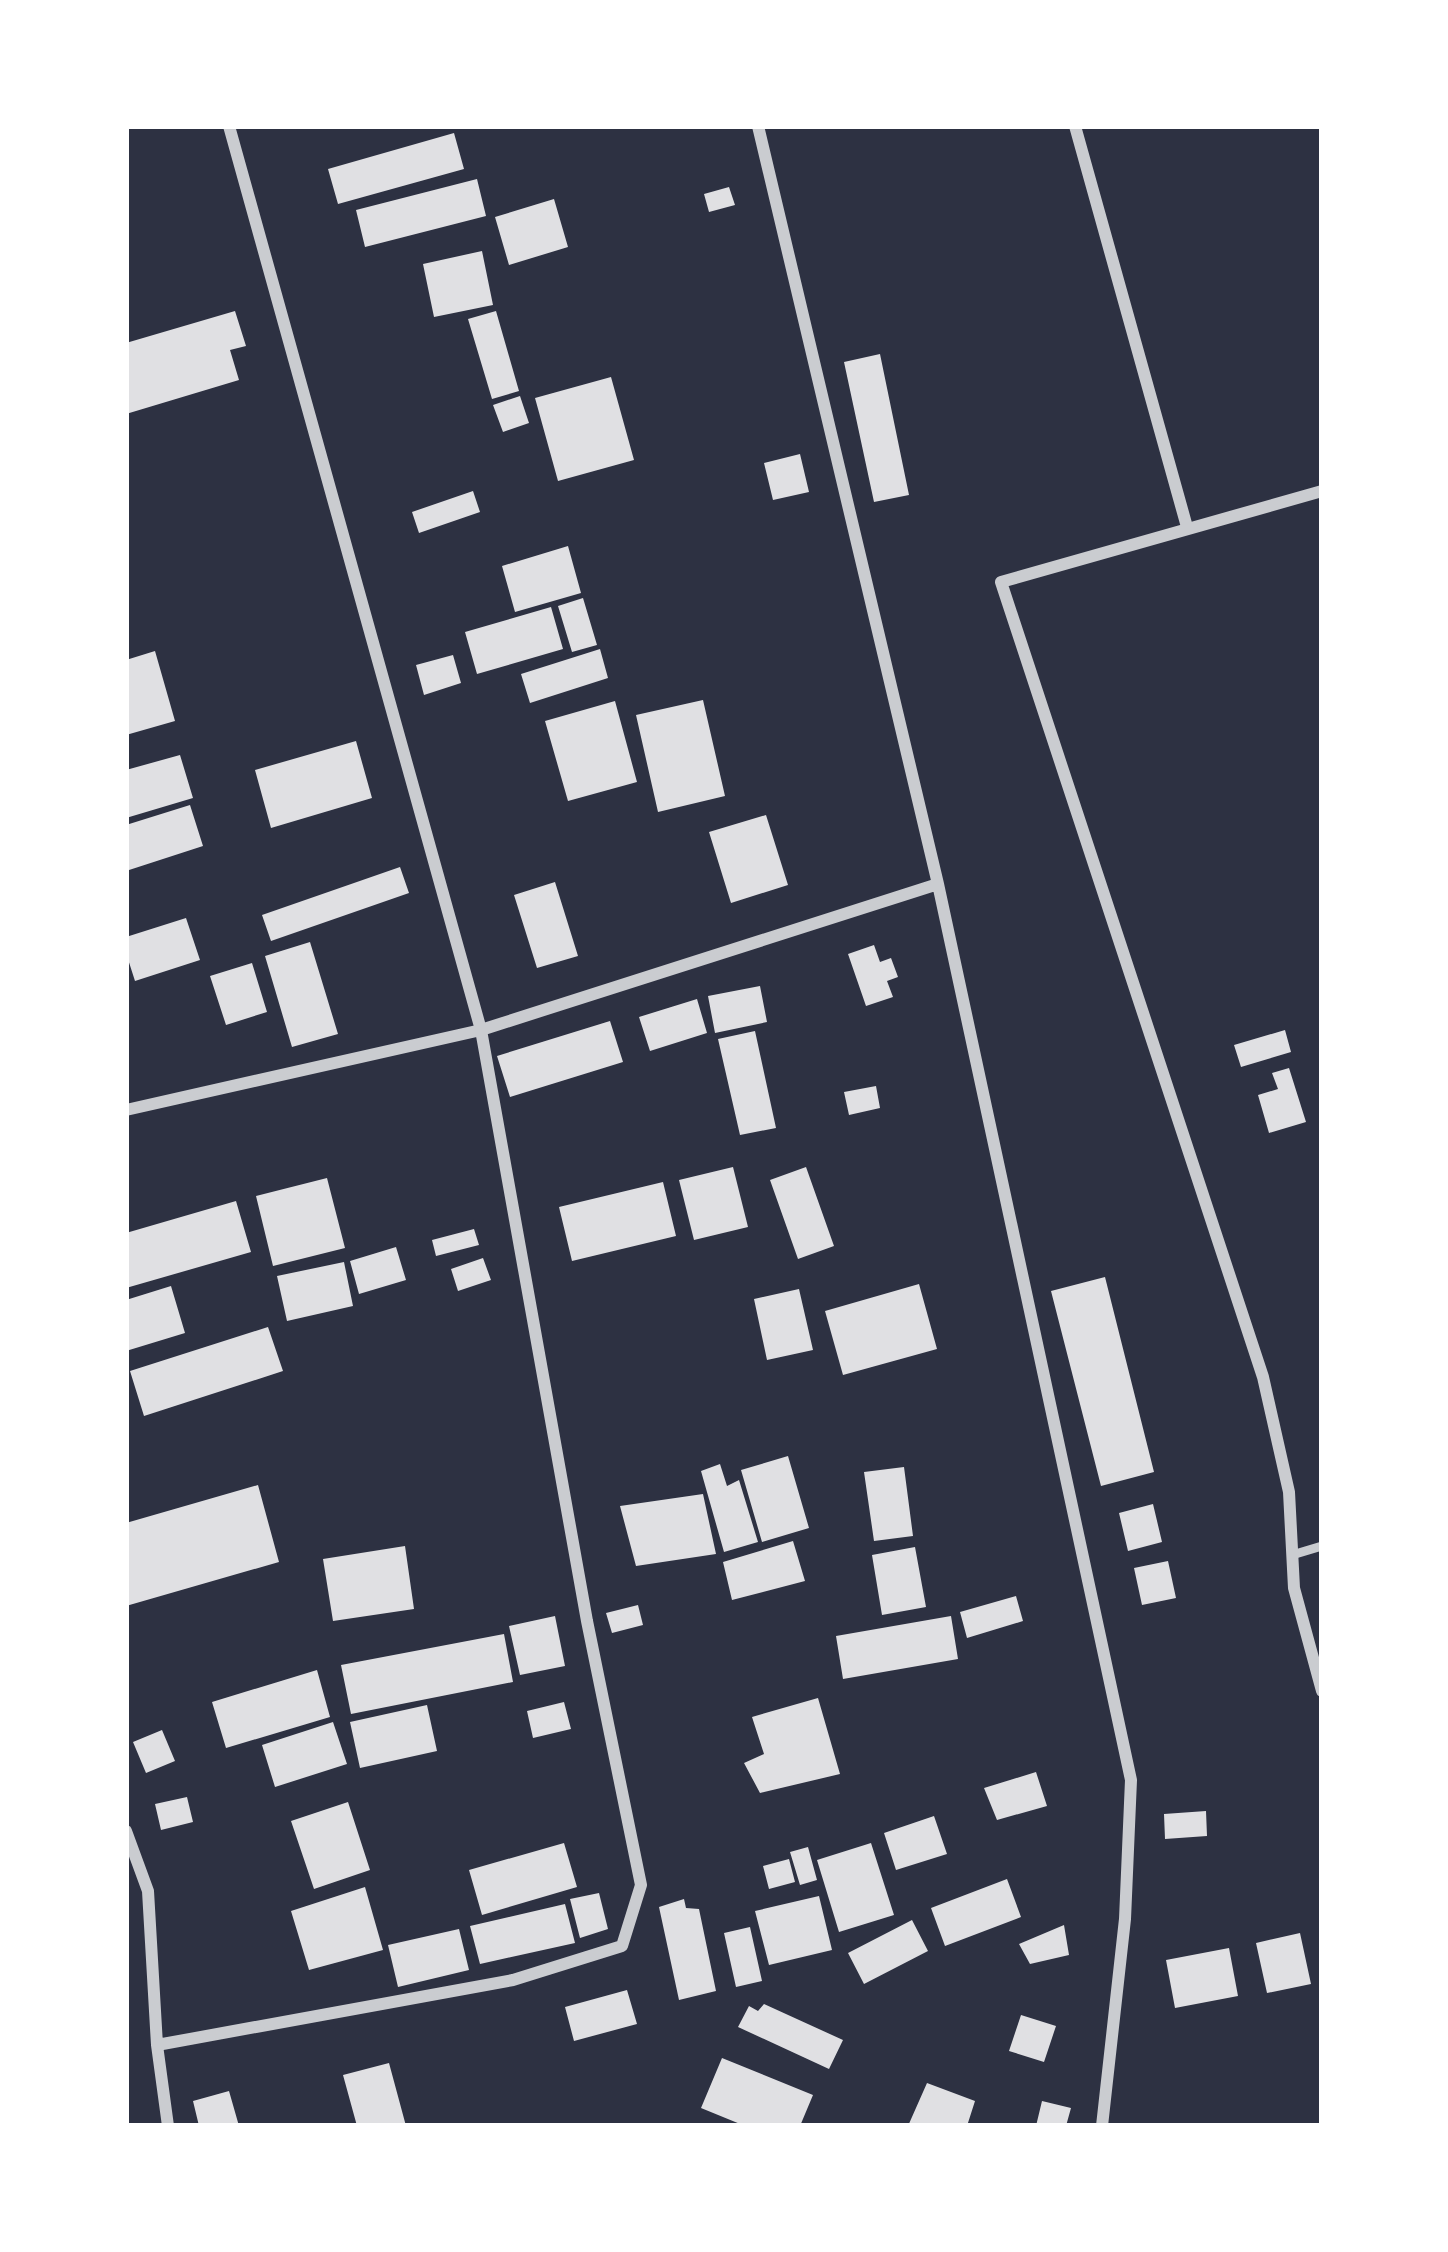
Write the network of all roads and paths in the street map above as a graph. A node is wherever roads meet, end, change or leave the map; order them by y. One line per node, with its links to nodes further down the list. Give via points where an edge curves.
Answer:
1 (229, 126): 7 (street)
2 (758, 126): 6 (street)
3 (1075, 126): 5 (street)
4 (1322, 491): 5 (street)
5 (1187, 527): 10 (street, via 1001,582 1263,1377 1289,1492)
6 (938, 884): 7 (street); 15 (street, via 1131,1780)
7 (481, 1030): 8 (street); 13 (street, via 641,1885 622,1946 513,1980)
8 (126, 1110)
9 (1322, 1546): 10 (lane)
10 (1292, 1555): 11 (street)
11 (1322, 1691)
12 (126, 1831): 13 (street, via 148,1891)
13 (157, 2045): 14 (street)
14 (168, 2126)
15 (1102, 2126)

